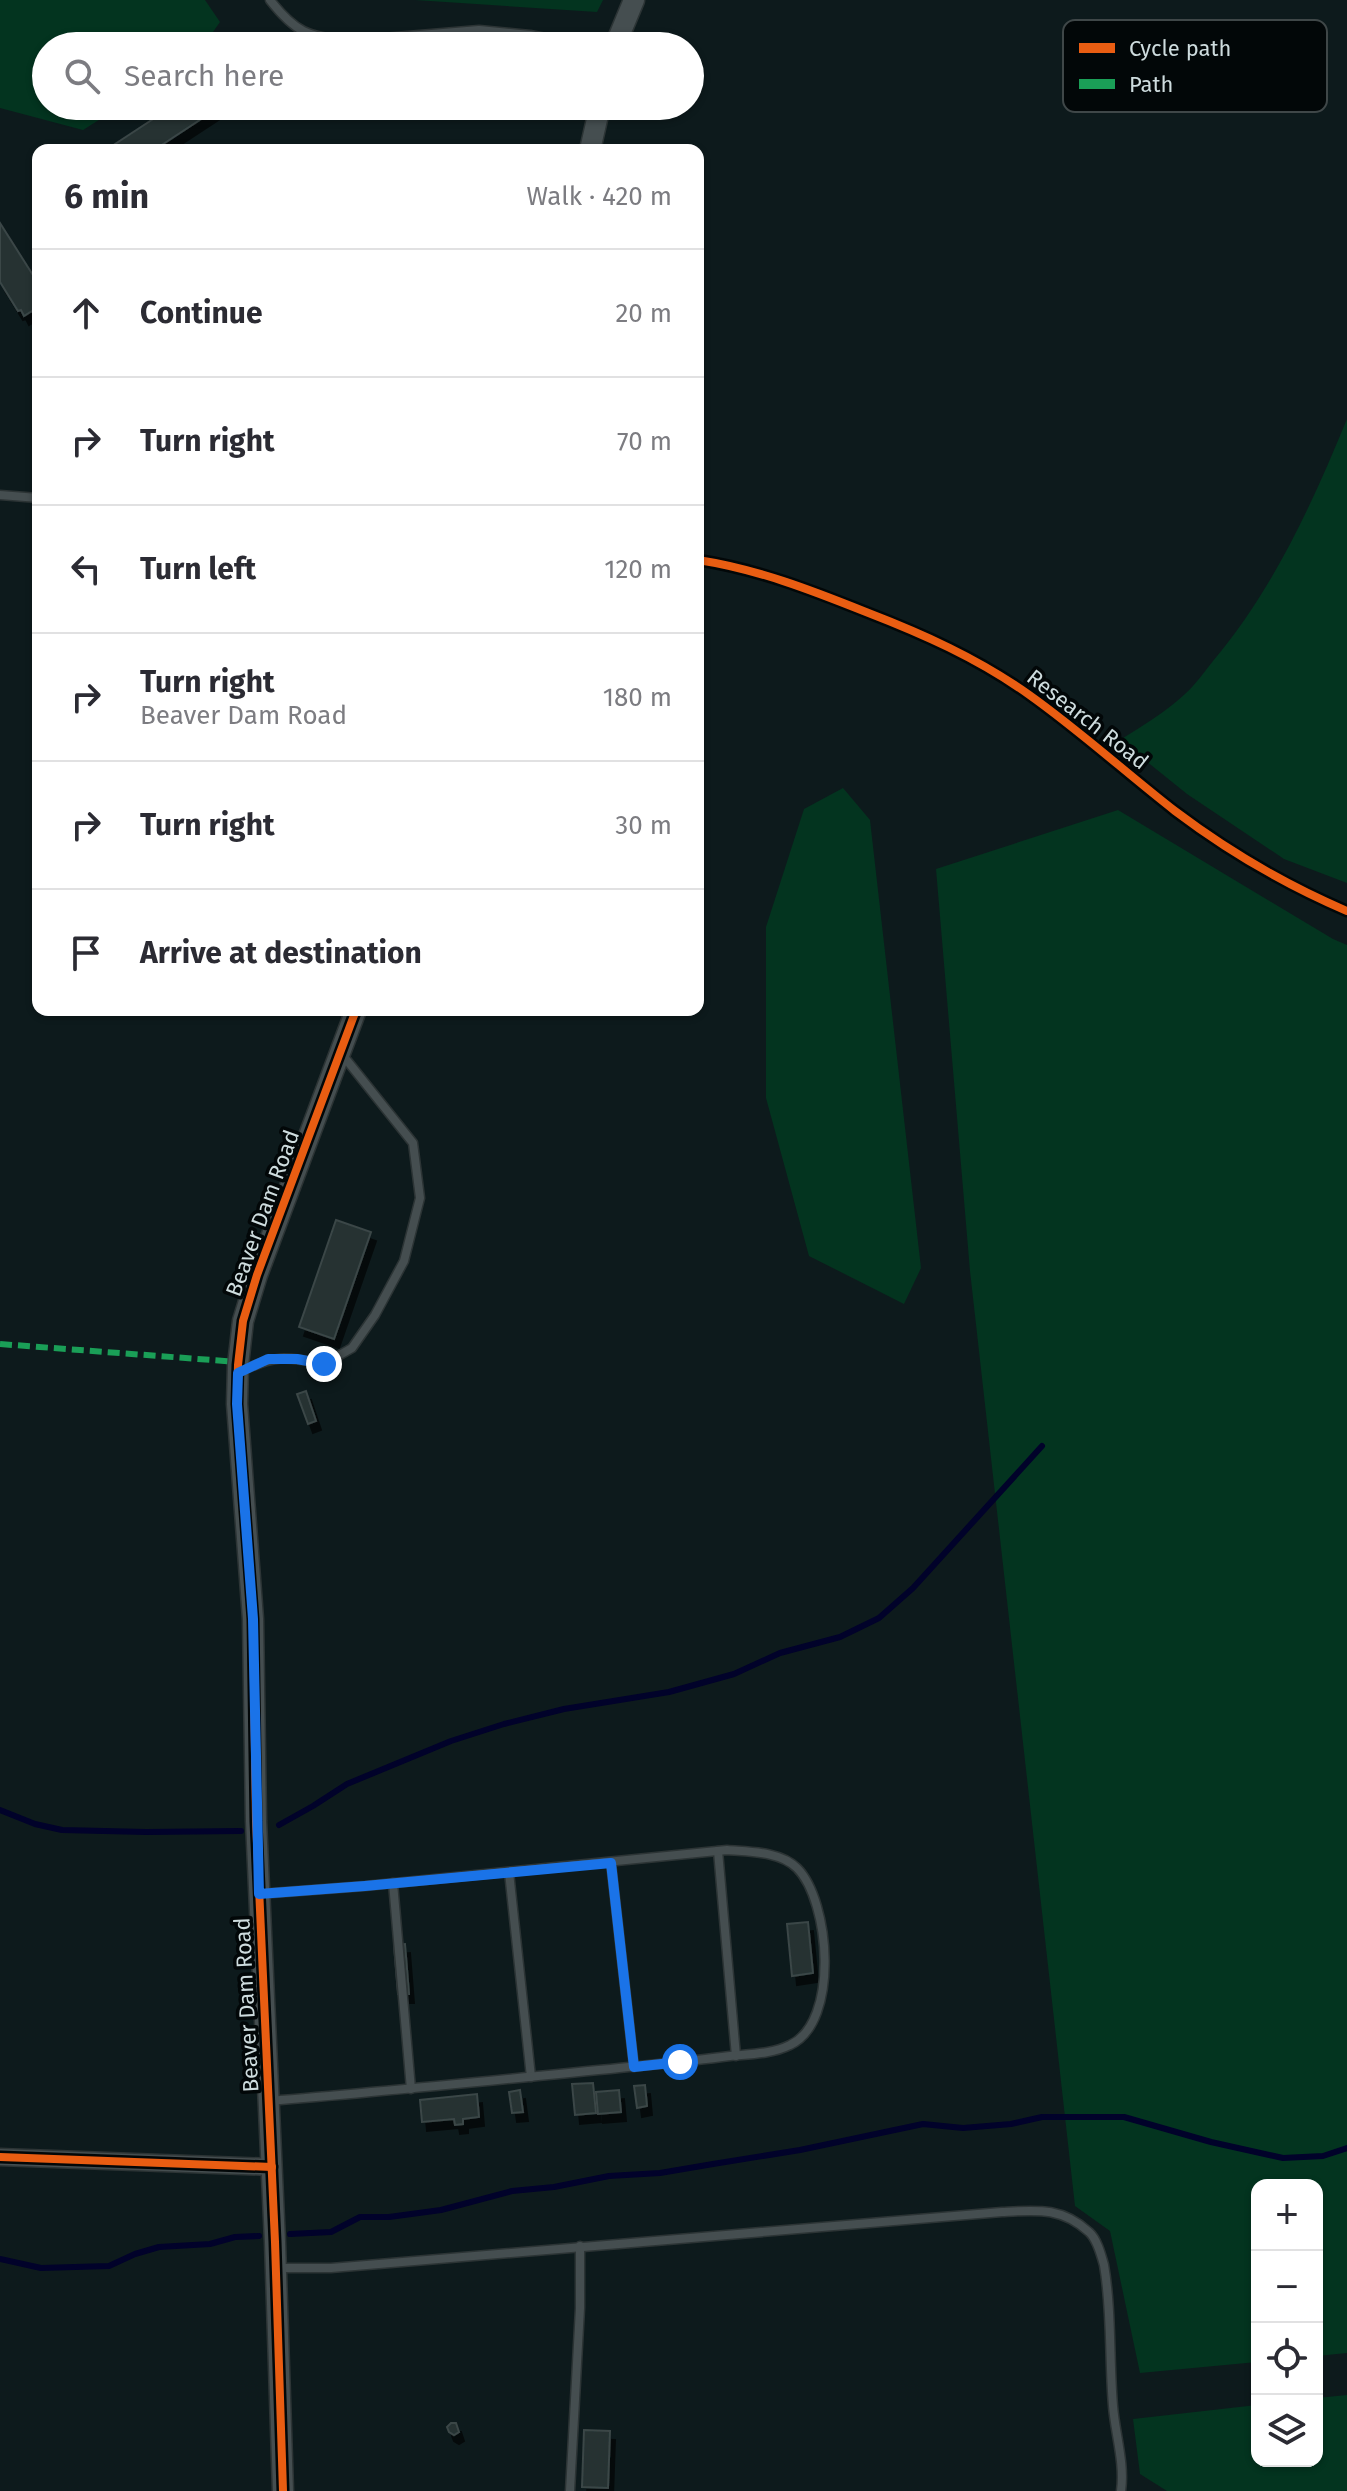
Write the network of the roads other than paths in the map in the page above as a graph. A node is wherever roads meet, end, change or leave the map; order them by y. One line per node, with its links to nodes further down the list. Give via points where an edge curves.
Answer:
1 (270, 0): 3 (lane)
2 (634, 0): 6 (street)
3 (306, 32)
4 (444, 32): 5 (lane)
5 (499, 32)
6 (621, 32)
7 (597, 120): 8 (street)
8 (591, 144)
9 (0, 495): 10 (lane)
10 (32, 498)
11 (704, 561): 12 (lane, Research Road, via 803,587 944,644 996,672 1210,835 1272,876)
12 (1347, 911)
13 (354, 1016): 14 (street, Beaver Dam Road)
14 (341, 1052): 15 (street, Beaver Dam Road, via 257,1275 243,1321); 15 (lane, via 413,1143 420,1198 404,1261 352,1348 324,1364 268,1359)
15 (238, 1373): 20 (street, Beaver Dam Road, via 253,1619)
16 (718, 1851): 17 (lane); 21 (lane); 21 (lane, via 771,1855 797,1868 817,1903 824,1951 824,1989 802,2036 783,2048)
17 (611, 1863): 18 (lane); 22 (lane)
18 (509, 1872): 19 (lane); 23 (lane)
19 (393, 1883): 20 (lane); 24 (lane)
20 (259, 1894): 25 (street, Beaver Dam Road)
21 (736, 2056): 22 (lane)
22 (634, 2067): 23 (lane)
23 (531, 2077): 24 (lane)
24 (411, 2089): 25 (lane)
25 (269, 2101): 27 (street, Beaver Dam Road)
26 (0, 2157): 27 (street)
27 (272, 2167): 29 (street, Beaver Dam Road)
28 (580, 2246): 29 (lane); 30 (lane, via 1054,2211 1091,2234 1103,2260 1114,2427); 32 (lane)
29 (276, 2268): 31 (street, Beaver Dam Road)
30 (1124, 2489)
31 (283, 2491)
32 (570, 2491)

